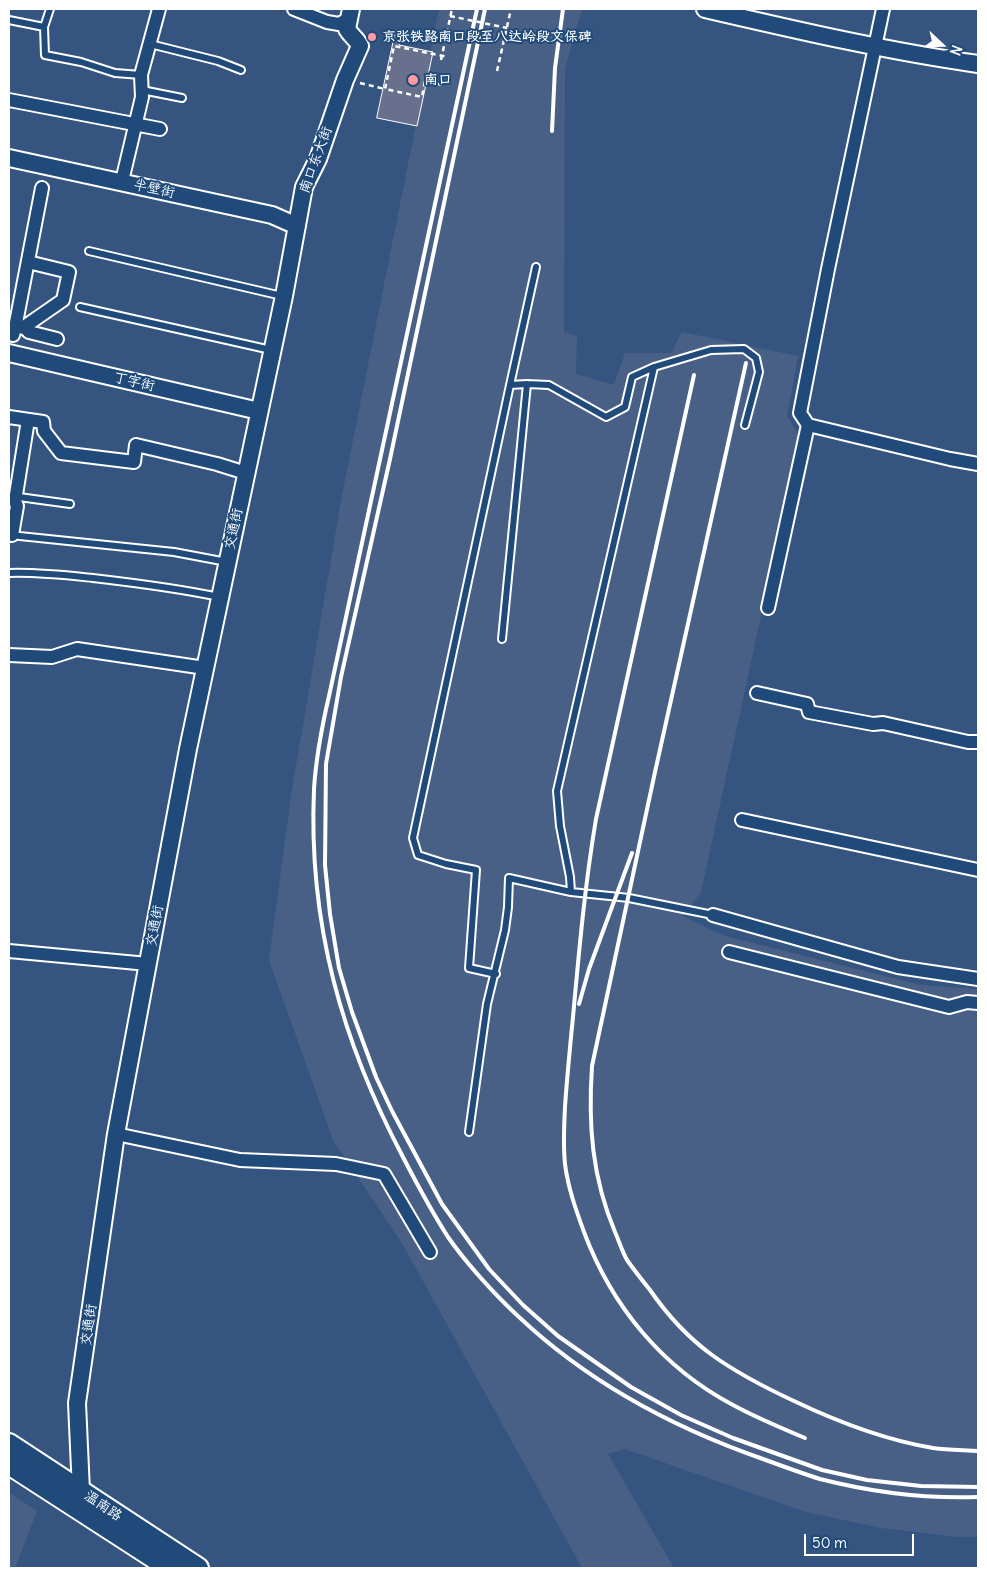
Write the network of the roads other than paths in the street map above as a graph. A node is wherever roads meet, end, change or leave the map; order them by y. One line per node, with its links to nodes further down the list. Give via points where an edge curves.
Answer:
1 (50, 9): 8 (lane)
2 (160, 9): 9 (street)
3 (294, 9): 6 (street, via 338,24)
4 (706, 9): 10 (street)
5 (883, 9): 10 (street)
6 (350, 14): 22 (street, 南口东大街, via 347,29 360,46 318,159 304,187)
7 (9, 20): 8 (lane)
8 (44, 27): 13 (lane, via 45,55 115,73)
9 (150, 44): 12 (lane); 13 (street)
10 (875, 47): 11 (street); 39 (street, via 800,413)
11 (978, 64)
12 (241, 70)
13 (142, 75): 14 (street)
14 (142, 90): 15 (lane); 17 (street)
15 (182, 98)
16 (9, 100): 17 (street)
17 (135, 123): 18 (street); 20 (street)
18 (160, 129)
19 (9, 158): 20 (street, 半壁街)
20 (122, 182): 22 (street, 半壁街, via 272,215)
21 (42, 188): 24 (street)
22 (297, 226): 26 (street, 南口东大街)
23 (89, 251): 26 (lane)
24 (28, 262): 28 (street); 28 (street, via 69,272 63,300)
25 (536, 267): 34 (lane)
26 (284, 296): 30 (street, 南口东大街)
27 (80, 307): 30 (lane)
28 (16, 330): 29 (street)
29 (57, 340)
30 (272, 350): 35 (street, 交通街)
31 (9, 353): 35 (street, 丁字街)
32 (654, 366): 33 (lane, via 632,377 624,407 606,417 549,385); 38 (lane, via 711,350 744,349 756,358 759,372); 56 (lane, via 557,791)
33 (527, 384): 34 (lane); 49 (lane)
34 (510, 385): 61 (lane, via 413,838 418,855 476,870 469,968)
35 (260, 411): 41 (street, 交通街)
36 (9, 417): 37 (street)
37 (28, 420): 41 (street, via 43,422 44,431 61,453 134,462 136,445); 42 (street)
38 (745, 425)
39 (808, 425): 40 (street); 48 (street)
40 (978, 464)
41 (246, 473): 45 (street, 交通街)
42 (12, 501): 43 (lane, via 19,497); 44 (street, via 17,506)
43 (70, 504)
44 (10, 535): 45 (lane, via 174,552)
45 (227, 562): 47 (street, 交通街)
46 (9, 573): 47 (lane, via 37,572 145,584)
47 (220, 597): 51 (street, 交通街)
48 (768, 608)
49 (502, 639)
50 (9, 655): 51 (street, via 52,657 76,649)
51 (205, 668): 60 (street, 交通街)
52 (757, 693): 53 (street, via 807,704 809,712)
53 (978, 742)
54 (742, 820): 55 (street)
55 (978, 870)
56 (571, 892): 57 (lane, via 629,898); 61 (lane, via 509,878 505,930)
57 (713, 915): 62 (street, via 898,967)
58 (9, 951): 60 (street)
59 (729, 952): 63 (street, via 949,1008 967,1002)
60 (148, 964): 65 (street, 交通街)
61 (496, 974): 64 (lane, via 487,1004)
62 (978, 979)
63 (978, 1003)
64 (468, 1132)
65 (116, 1134): 66 (street, via 240,1160 336,1164 384,1174); 69 (street, 交通街, via 78,1402)
66 (430, 1252)
67 (9, 1444): 69 (main road, 温南路)
68 (9, 1464): 69 (main road, 温南路)
69 (76, 1498): 70 (main road, 温南路); 71 (main road, 温南路)
70 (166, 1567)
71 (198, 1568)

